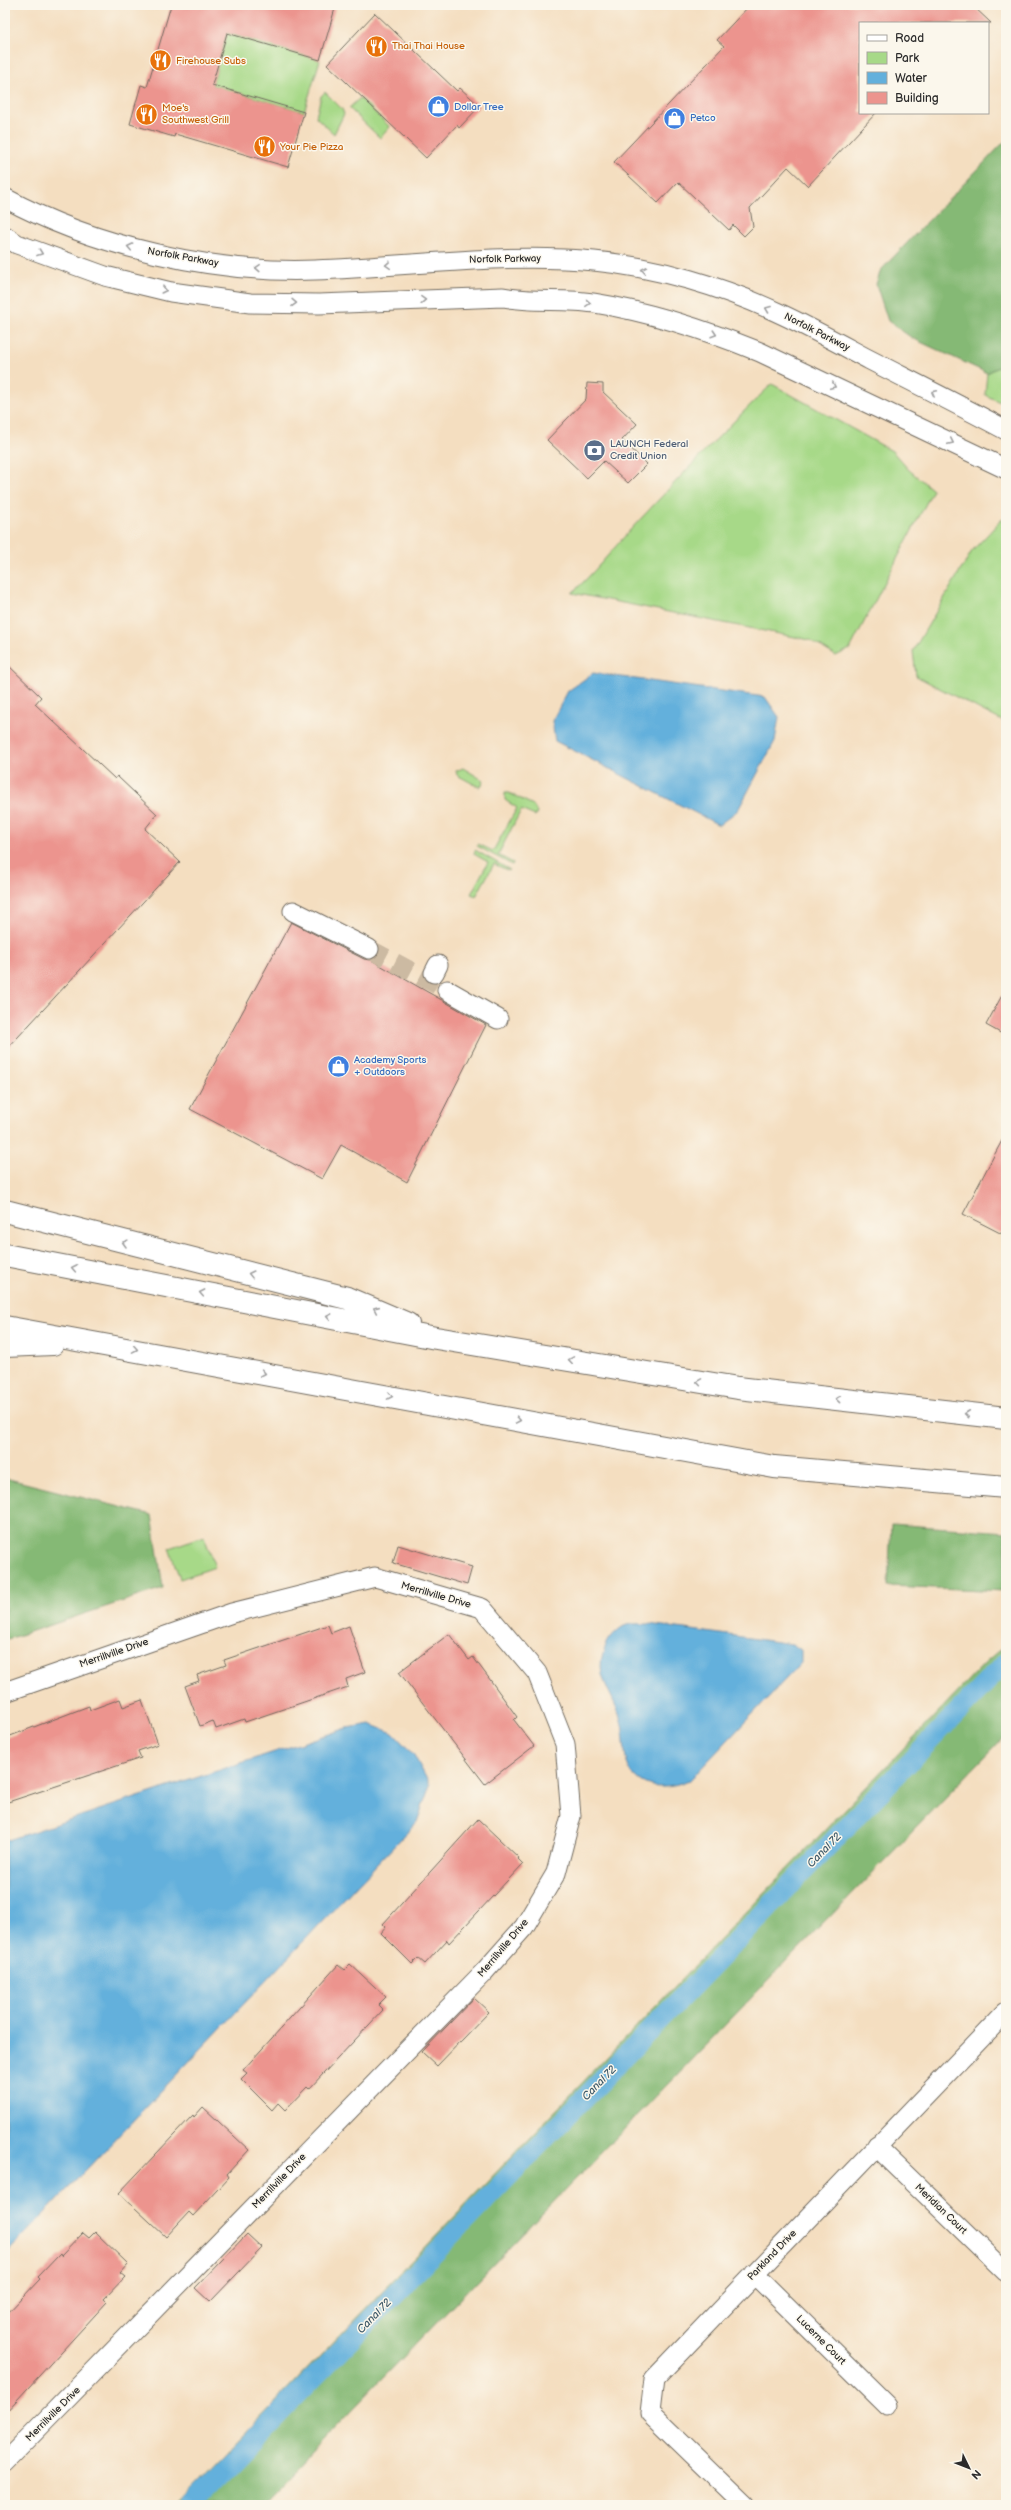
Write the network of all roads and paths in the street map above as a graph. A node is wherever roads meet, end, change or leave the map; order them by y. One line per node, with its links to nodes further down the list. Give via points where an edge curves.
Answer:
1 (5, 198): 3 (street, Norfolk Parkway, one-way to 1, via 780,313 670,275 596,261 525,257 313,270 251,267 179,258 110,243)
2 (5, 236): 4 (street, one-way to 4, via 17,244 105,276 171,292 250,303 319,304 503,297 526,302 592,303 659,317 719,335 760,352)
3 (1006, 430)
4 (1006, 469)
5 (292, 911): 6 (street)
6 (368, 949)
7 (447, 990): 8 (street)
8 (498, 1019)
9 (5, 1211): 12 (highway, one-way to 9, via 372,1307 347,1298)
10 (5, 1255): 12 (highway, one-way to 10)
11 (5, 1327): 13 (highway)
12 (436, 1338): 15 (highway, one-way to 12, via 738,1388)
13 (96, 1342): 14 (highway); 16 (highway, one-way to 16, via 774,1467)
14 (5, 1346)
15 (1006, 1418)
16 (1006, 1487)
17 (5, 1692): 23 (street, Merrillville Drive, via 232,1613 375,1577 482,1608 537,1673 565,1744 571,1816 556,1872 524,1927 484,1972)
18 (1003, 2021): 19 (street, Parkland Drive)
19 (876, 2146): 20 (street, Meridian Court); 21 (street, Parkland Drive)
20 (1006, 2272)
21 (754, 2274): 22 (street, Lucerne Court); 24 (street, Parkland Drive, via 654,2380 650,2413)
22 (888, 2406)
23 (5, 2462)
24 (745, 2505)

